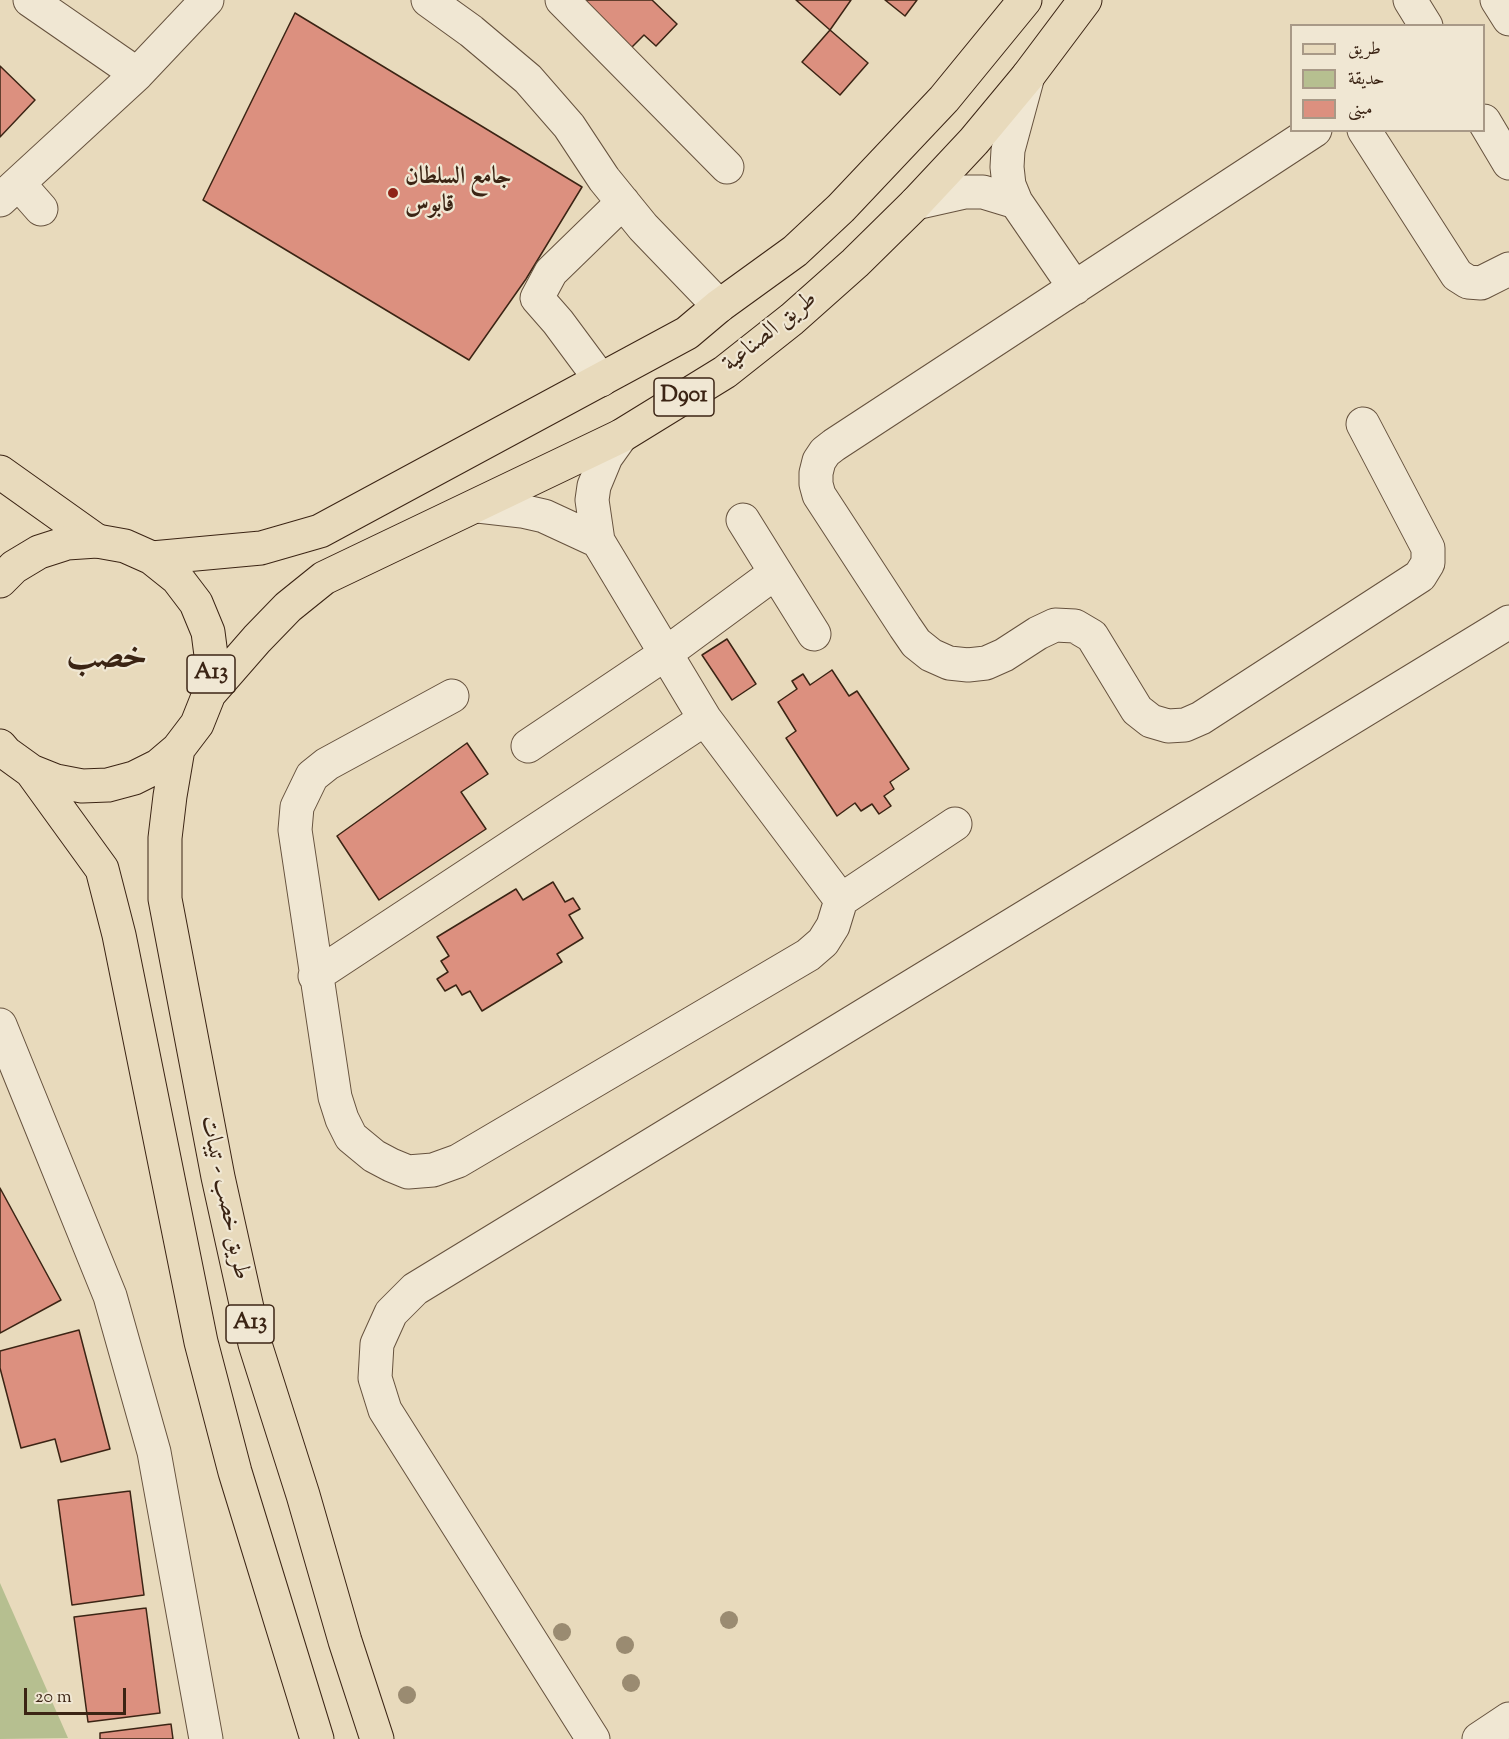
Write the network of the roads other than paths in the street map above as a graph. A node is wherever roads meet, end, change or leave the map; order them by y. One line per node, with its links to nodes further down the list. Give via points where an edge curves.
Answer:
1 (30, 0): 11 (street)
2 (428, 0): 19 (street, via 528,79 569,126)
3 (562, 0): 17 (street)
4 (1025, 0): 25 (main road, طريق الصناعية / D901, via 944,99 841,208 795,251)
5 (1085, 0): 12 (main road, طريق الصناعية / D901)
6 (1410, 0): 10 (street)
7 (1497, 0): 9 (street)
8 (195, 4): 11 (street)
9 (1509, 19)
10 (1425, 24)
11 (137, 74): 18 (street)
12 (1028, 76): 20 (street, via 1008,150 1007,167); 21 (main road, طريق الصناعية / D901)
13 (1485, 123): 16 (street)
14 (1312, 132): 24 (street)
15 (1365, 132): 23 (street, via 1457,275 1468,282 1481,283)
16 (1509, 163)
17 (727, 168)
18 (10, 192): 22 (street)
19 (623, 202): 25 (street); 26 (street, via 552,272 537,298)
20 (1016, 202): 21 (street, via 1000,195 965,192); 24 (street)
21 (916, 203): 28 (main road, طريق الصناعية / D901, via 792,319 725,372)
22 (41, 209)
23 (1509, 269)
24 (1075, 288): 27 (street, via 834,445 819,461 819,495 916,643 931,655 949,663 986,663 1056,625 1075,626 1092,636 1137,710 1151,721 1185,725 1201,718 1408,585 1428,563 1428,548 1422,534)
25 (719, 306): 26 (main road, طريق الصناعية / D901, via 687,333)
26 (601, 380): 34 (main road, طريق الصناعية / D901, via 320,531 261,548)
27 (1363, 424)
28 (621, 436): 30 (main road, طريق الصناعية / D901); 33 (street, via 606,457 594,486)
29 (0, 472): 32 (main road)
30 (478, 506): 33 (street, via 544,516); 40 (main road, طريق الصناعية / D901, via 324,578 280,615)
31 (743, 520): 35 (street)
32 (97, 541): 34 (main road, A13, via 125,546); 36 (main road, A13, via 67,543 39,552)
33 (598, 542): 39 (street)
34 (152, 558): 40 (main road, A13, via 177,578 196,603 208,632 212,663)
35 (776, 573): 38 (street); 39 (street)
36 (0, 581)
37 (1509, 622): 54 (street, via 415,1289 391,1313 377,1344 375,1378 385,1410)
38 (814, 634)
39 (665, 654): 42 (street); 43 (street)
40 (209, 694): 44 (main road, A13, via 197,724)
41 (452, 696): 48 (street, via 327,764 312,776 304,791 297,807 295,830)
42 (705, 718): 47 (street); 48 (street)
43 (528, 746)
44 (178, 749): 45 (main road, A13, via 134,778 82,786 56,782); 53 (main road, طريق خصب - تيبات / A13, via 165,838 165,899 218,1177 255,1344)
45 (9, 755): 52 (main road, طريق خصب - تيبات / A13, via 102,869 119,935 201,1342 235,1472)
46 (955, 824): 47 (street)
47 (841, 900): 48 (street, via 833,926 808,955 501,1137 433,1170 408,1172 374,1156 351,1137 335,1097)
48 (315, 976)
49 (0, 1025): 51 (street, via 110,1296 154,1452)
50 (1509, 1719): 55 (street)
51 (206, 1739)
52 (317, 1739)
53 (377, 1739)
54 (593, 1739)
55 (1479, 1739)

